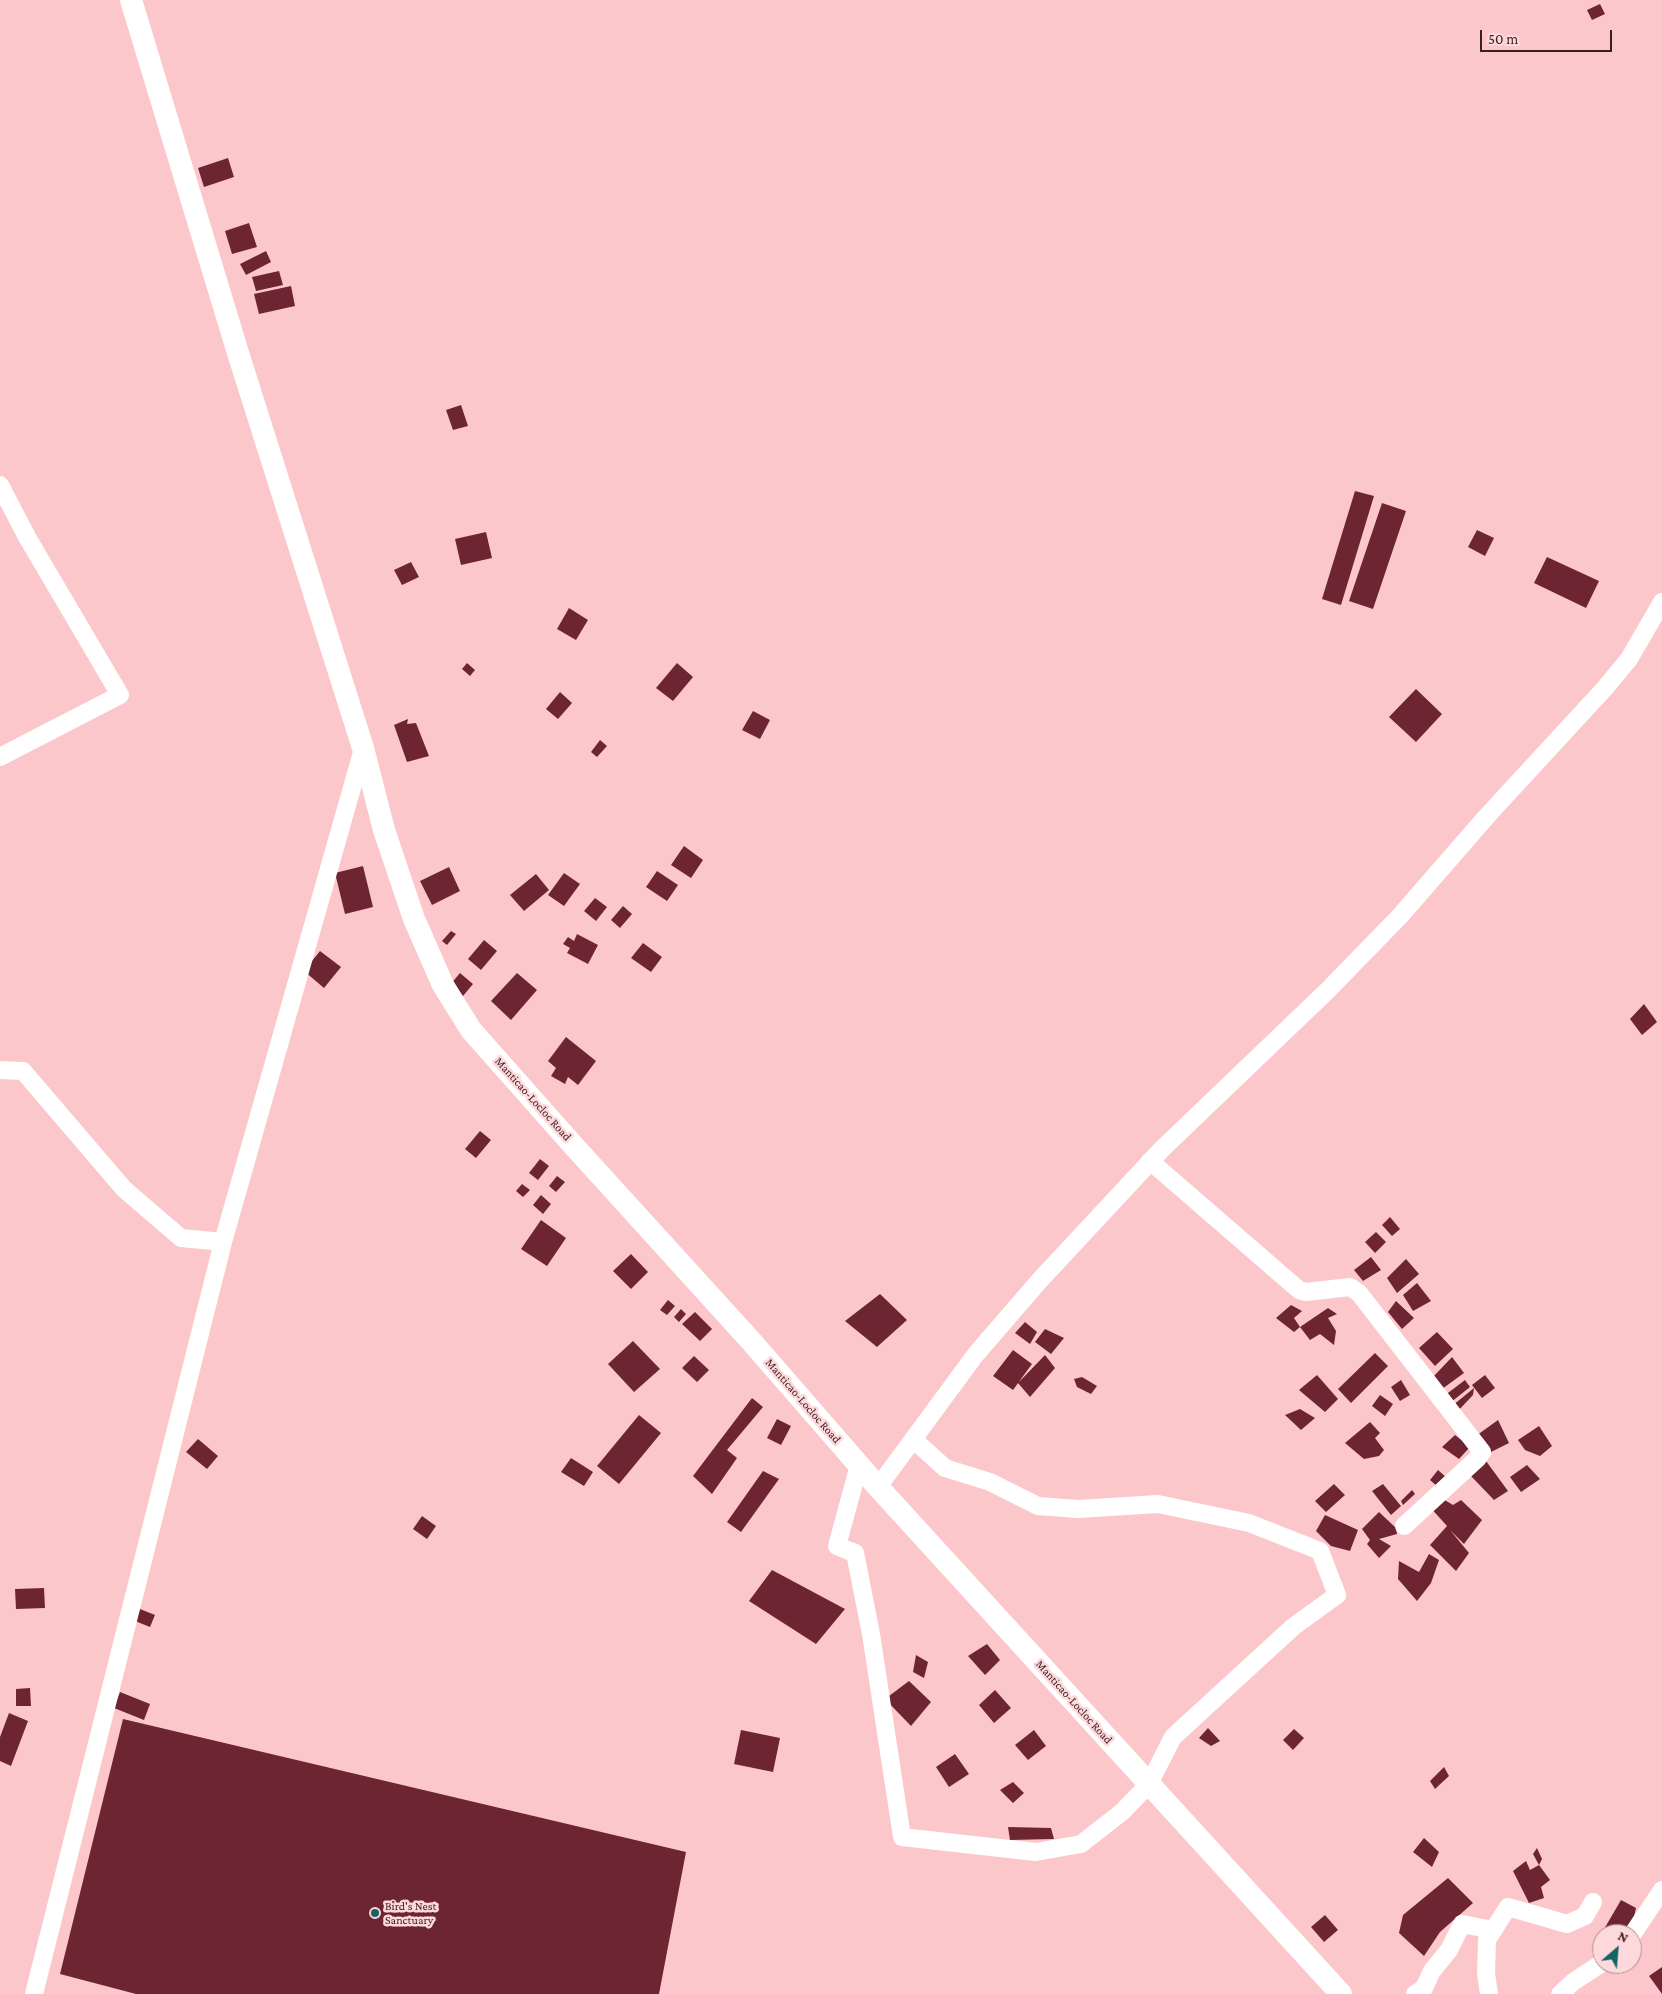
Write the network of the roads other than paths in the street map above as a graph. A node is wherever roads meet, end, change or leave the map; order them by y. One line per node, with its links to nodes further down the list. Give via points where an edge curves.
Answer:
1 (131, 0): 4 (street, Manticao-Locloc Road)
2 (0, 485): 5 (street, via 120,695)
3 (1662, 602): 7 (street, via 1629,659 1605,688 1400,916)
4 (363, 748): 8 (street); 10 (street, Manticao-Locloc Road, via 384,830 414,919 443,985 471,1030)
5 (0, 757)
6 (0, 1070): 8 (street, via 23,1071 124,1189 181,1238)
7 (1150, 1161): 9 (street, via 976,1354); 12 (street, via 1299,1290 1350,1287 1359,1293 1482,1452)
8 (223, 1242): 20 (street)
9 (914, 1439): 11 (street); 13 (street, via 945,1468 990,1482 1038,1506 1078,1509 1158,1504 1249,1523 1320,1551 1337,1595 1293,1627 1173,1737)
10 (859, 1465): 11 (street, Manticao-Locloc Road); 13 (street, via 837,1546 855,1553 902,1837 1036,1852 1081,1844 1122,1812)
11 (878, 1487): 13 (street, Manticao-Locloc Road)
12 (1404, 1526)
13 (1149, 1784): 19 (street, Manticao-Locloc Road)
14 (1662, 1890): 16 (street)
15 (1593, 1902): 17 (street, via 1584,1916 1567,1924 1508,1907)
16 (1639, 1924)
17 (1493, 1930): 21 (street, via 1462,1924 1424,1988); 22 (street, via 1487,1940)
18 (1592, 1970): 23 (street)
19 (1332, 1991)
20 (34, 1994)
21 (1415, 1994)
22 (1489, 1994)
23 (1560, 1994)

